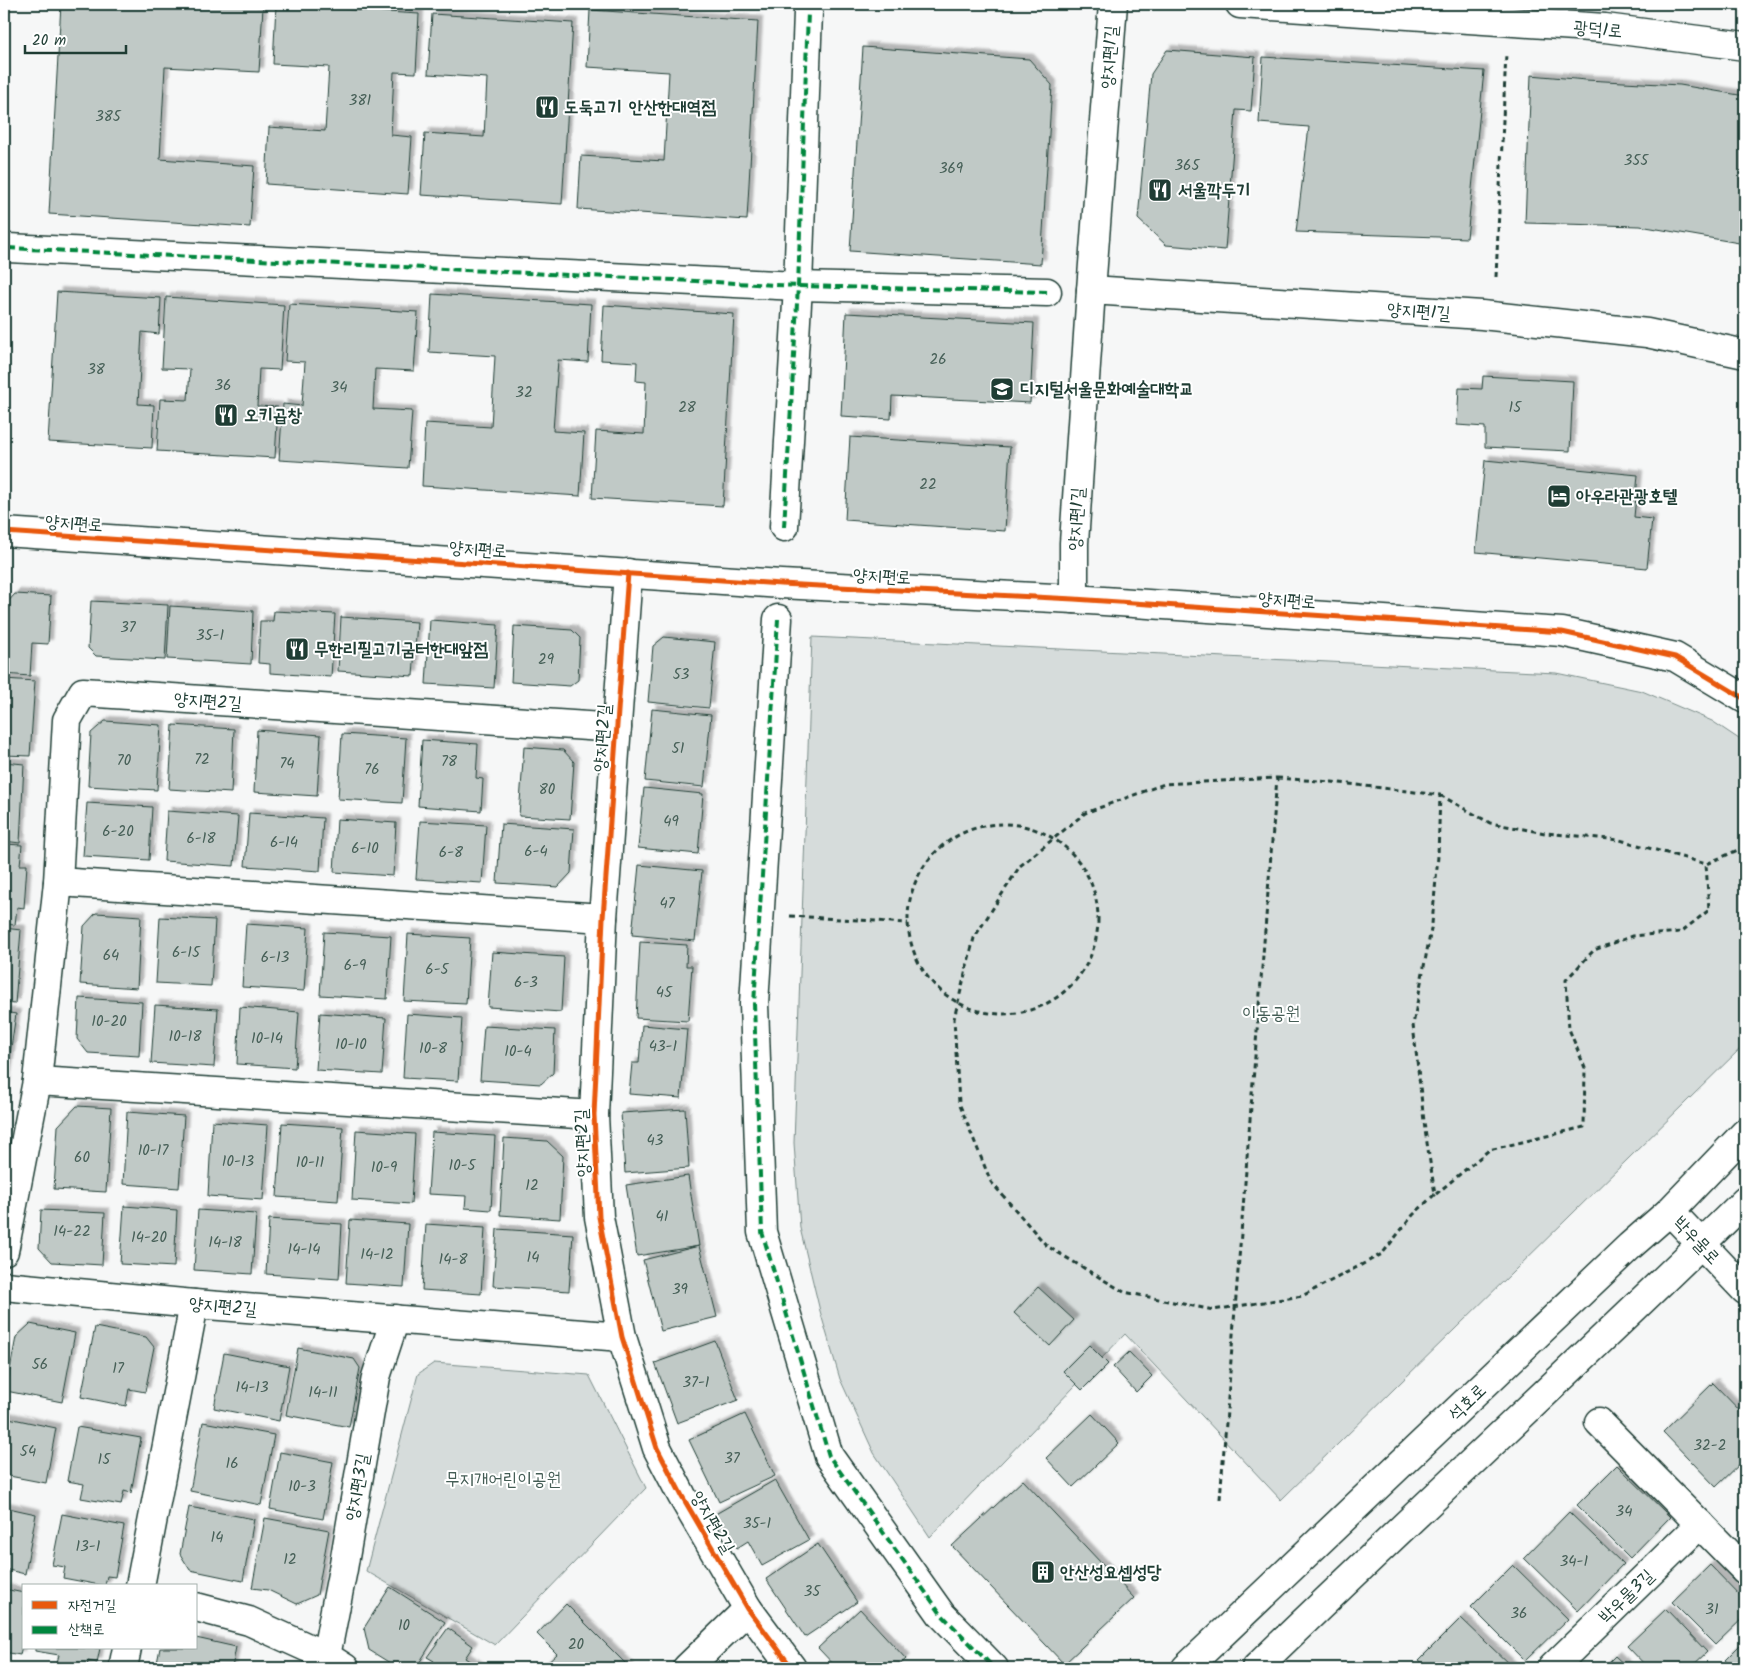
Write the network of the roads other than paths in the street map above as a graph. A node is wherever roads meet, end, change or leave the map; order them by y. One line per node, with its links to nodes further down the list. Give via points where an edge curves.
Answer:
1 (1113, 4): 7 (street, 양지편1길)
2 (1240, 4): 4 (street, 광덕1로, via 1605,28)
3 (808, 12): 6 (street)
4 (1745, 46)
5 (8, 248): 6 (street)
6 (798, 286): 8 (street); 10 (street)
7 (1091, 290): 9 (street, 양지편1길, via 1482,315 1647,333); 13 (street, 양지편1길, via 1074,543)
8 (1047, 292)
9 (1745, 354)
10 (784, 526)
11 (4, 532): 12 (street, 양지편로)
12 (628, 573): 13 (street, 양지편로); 16 (street, 양지편2길)
13 (1074, 599): 15 (street, 양지편로, via 1562,632 1675,657)
14 (778, 619): 42 (street, via 754,1004 762,1232 829,1456 941,1614)
15 (1745, 699)
16 (617, 728): 17 (street, 양지편2길, via 83,692 67,720); 18 (street, 양지편2길)
17 (58, 882): 18 (street); 19 (street, 양지편2길)
18 (603, 918): 20 (street, 양지편2길)
19 (37, 1081): 20 (street, 양지편2길); 25 (street, 양지편2길)
20 (594, 1115): 30 (street, 양지편2길, via 599,1217)
21 (1745, 1133): 23 (street, 석호로)
22 (1745, 1201): 24 (street)
23 (1670, 1211): 24 (street, 박우물로); 43 (street, 석호로)
24 (1701, 1244): 27 (street, 박우물로); 44 (street)
25 (4, 1251)
26 (4, 1286): 28 (street, 양지편2길)
27 (1745, 1290)
28 (194, 1304): 29 (street, 양지편2길); 34 (street)
29 (394, 1319): 30 (street, 양지편2길); 38 (street, 양지편3길, via 376,1377 343,1569)
30 (622, 1337): 36 (street, 양지편2길, via 657,1448)
31 (1599, 1422): 32 (street)
32 (1700, 1524): 33 (street); 45 (street, 박우물3길)
33 (1745, 1570)
34 (140, 1584)
35 (198, 1608): 38 (street, 양지편3길, via 249,1621)
36 (748, 1609): 40 (street); 41 (street, 양지편2길)
37 (127, 1650): 39 (street)
38 (335, 1662)
39 (123, 1668)
40 (687, 1668)
41 (792, 1668)
42 (994, 1668)
43 (1186, 1668)
44 (1256, 1668)
45 (1552, 1668)

